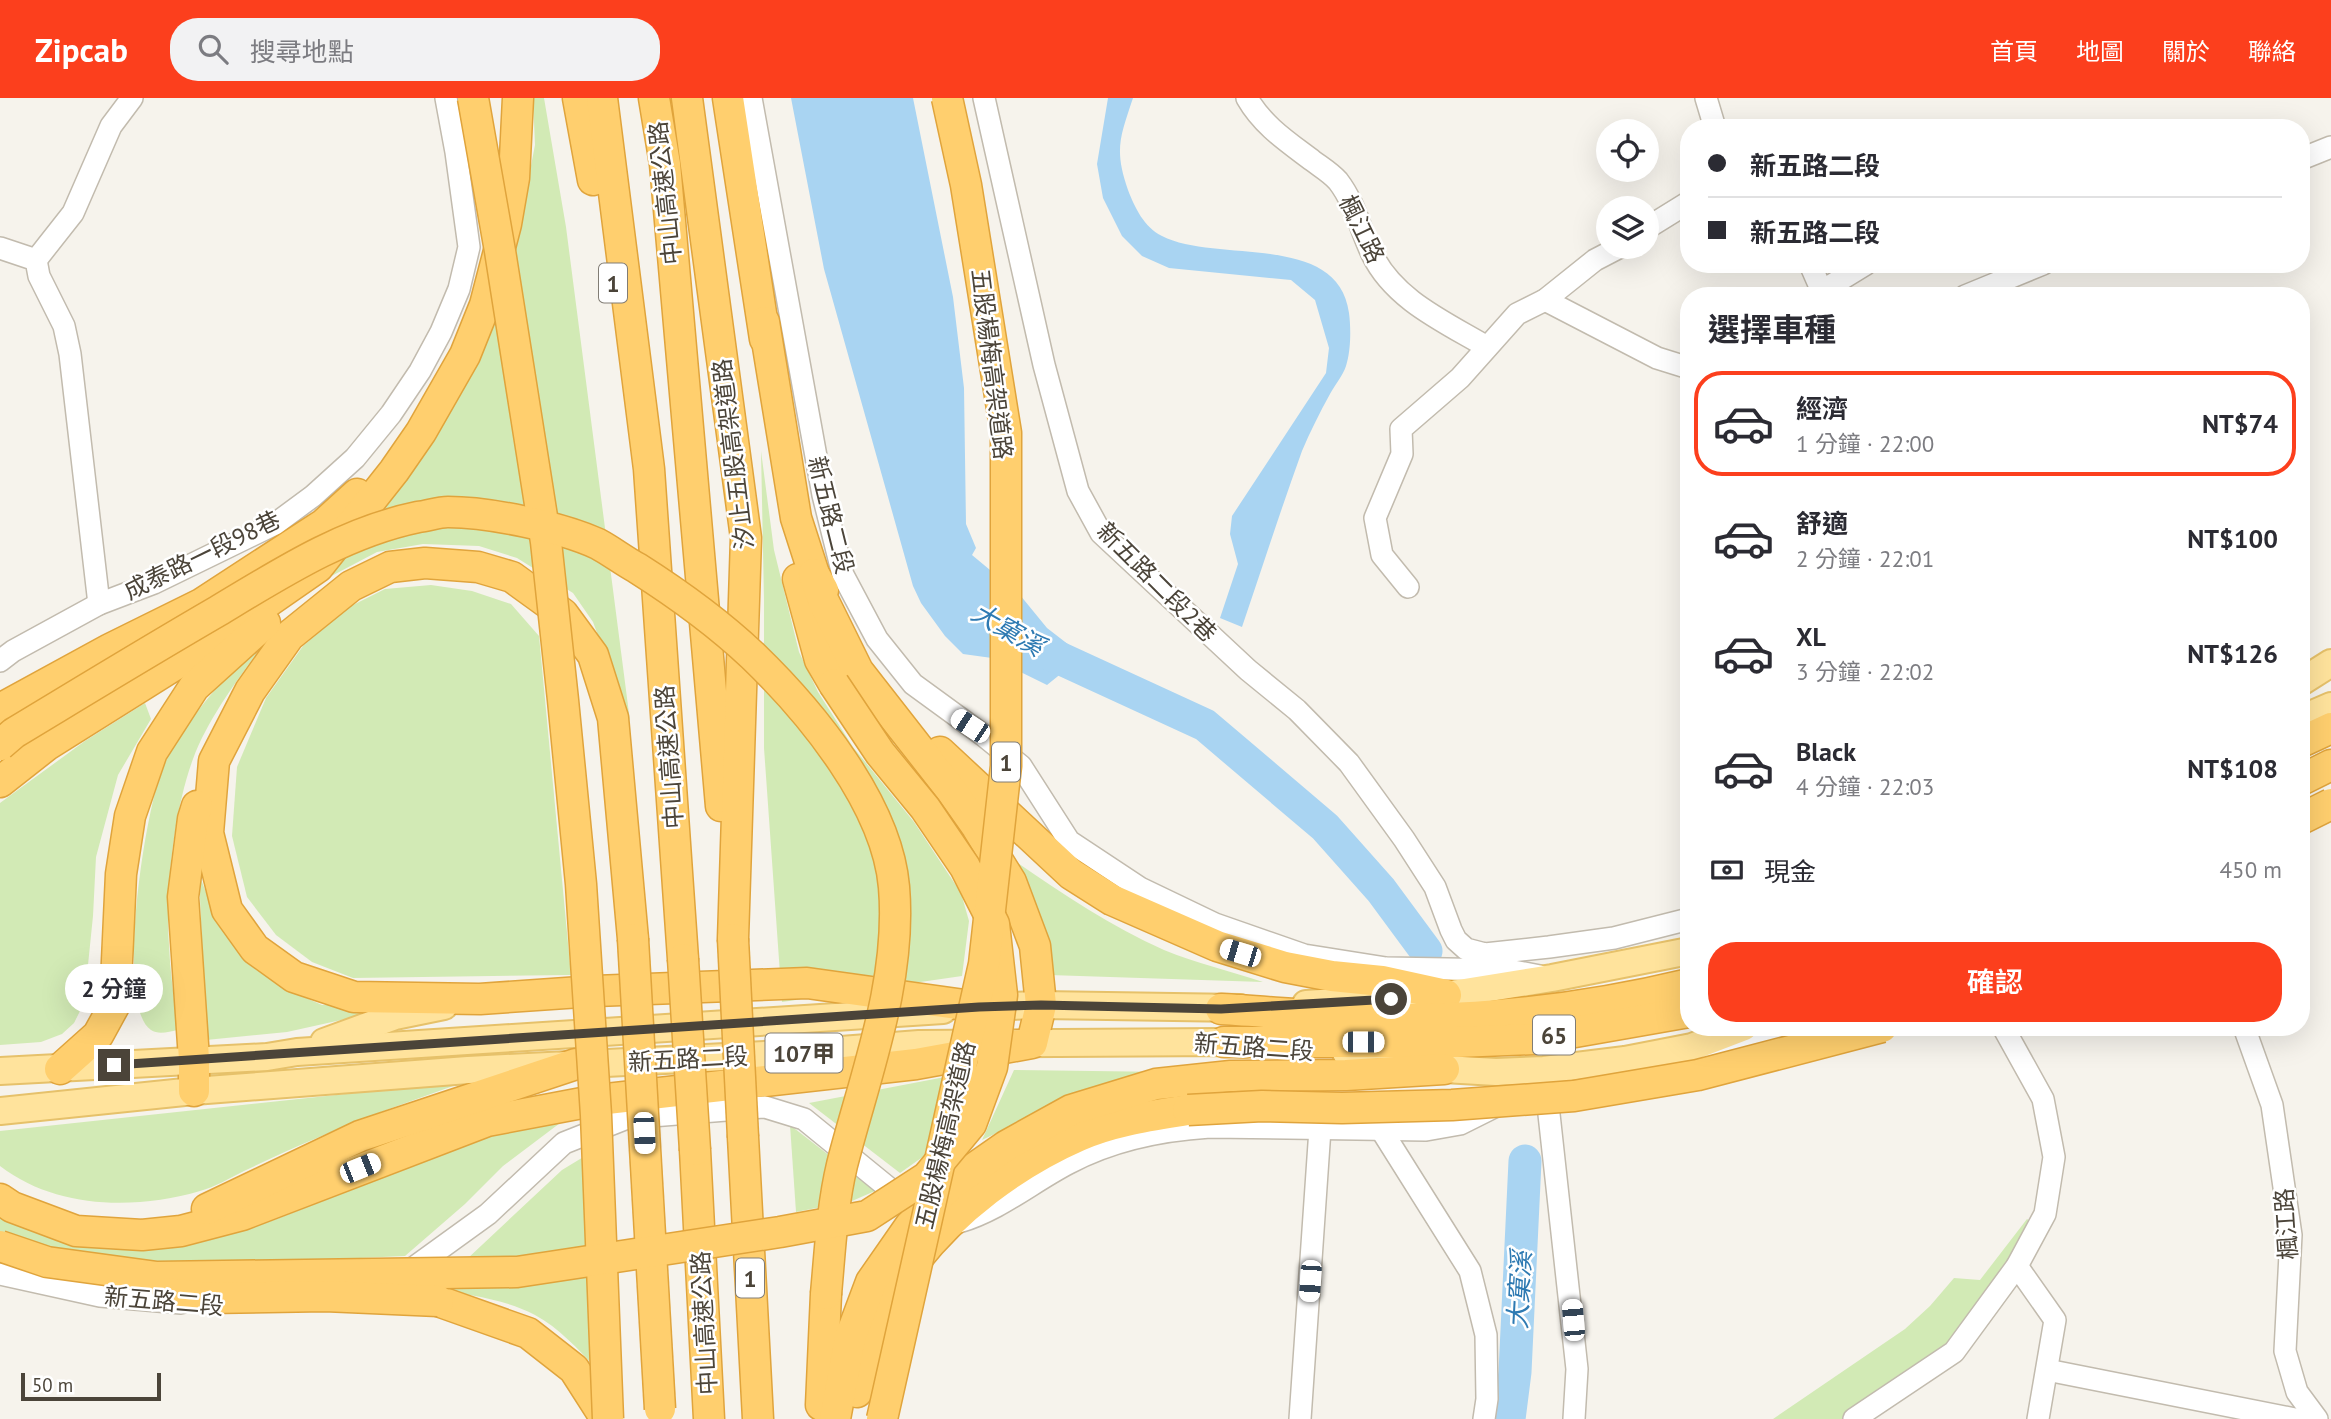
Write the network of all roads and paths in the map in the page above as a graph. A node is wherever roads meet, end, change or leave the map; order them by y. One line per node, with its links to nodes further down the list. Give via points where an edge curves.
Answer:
1 (132, 98): 22 (street, via 111,125 73,213)
2 (446, 98): 36 (street, 成泰路一段98巷, via 469,247 459,289 441,332 391,414 355,458 275,524 154,583)
3 (473, 98): 99 (highway, bridge, via 546,542 563,700 596,1115)
4 (518, 98): 30 (highway, via 514,178 506,224 485,305)
5 (578, 98): 32 (highway, 1)
6 (602, 98): 32 (highway, 中山高速公路 / 1)
7 (654, 98): 57 (highway, 中山高速公路 / 1, via 665,164)
8 (687, 98): 57 (highway, 汐止五股高架道路 / 1, via 747,538)
9 (728, 98): 28 (highway)
10 (751, 98): 60 (street, 新五路二段, via 822,495 843,575 877,639 913,684 1021,766 1069,841 1140,888 1215,924 1304,955 1386,968 1508,970)
11 (947, 98): 105 (highway, 五股楊梅高架道路 / 1, bridge, via 967,185 1006,433 1006,766 984,964)
12 (984, 98): 55 (street, 新五路二段2巷, via 1047,378 1078,491 1101,533 1349,763 1435,887 1451,930 1466,948 1485,954 1614,938)
13 (1247, 98): 29 (street, 楓江路, via 1271,130 1336,179 1350,198 1387,280 1408,299)
14 (1706, 98): 15 (street)
15 (1712, 119)
16 (2331, 147): 17 (street)
17 (2310, 155)
18 (1680, 208): 19 (street)
19 (1659, 221)
20 (0, 248): 22 (street)
21 (1597, 259): 27 (street)
22 (36, 260): 36 (street, 成泰路一段98巷, via 64,326 70,354)
23 (1853, 273): 25 (street)
24 (2021, 273): 26 (street)
25 (1832, 287)
26 (1987, 287)
27 (1545, 300): 29 (street, via 1517,314); 31 (street, via 1657,358)
28 (764, 322): 34 (highway, via 796,518); 93 (highway, bridge, via 770,422 796,568 820,660 880,753 965,867 995,924 1002,995 992,1067 971,1124 927,1177 867,1216 517,1272 157,1277 47,1262)
29 (1487, 347): 35 (street, via 1460,378 1401,429 1402,454 1375,518 1382,555)
30 (465, 355): 33 (highway, via 394,471); 41 (highway, via 358,493 324,524 201,604)
31 (1680, 365)
32 (649, 469): 100 (highway, 中山高速公路 / 1, bridge)
33 (318, 567): 52 (highway, via 203,647 47,745); 81 (highway, via 194,687 152,751 130,816 121,874 115,1004 98,1035)
34 (814, 574): 62 (highway, via 846,629 925,738 1071,874 1112,900 1217,946 1285,967); 64 (highway, via 858,671 958,799 1011,882 1035,946)
35 (1408, 587)
36 (99, 604): 37 (street, 成泰路一段98巷)
37 (0, 661)
38 (2331, 663): 39 (main road)
39 (2310, 676)
40 (2331, 706): 42 (main road)
41 (0, 709)
42 (2310, 715)
43 (2331, 730): 44 (highway)
44 (2310, 738)
45 (0, 745): 102 (highway, bridge, via 295,566 390,523 445,512 497,516 597,544 678,594 729,633 830,743 873,815 894,883 894,954 841,1170 831,1239)
46 (214, 761): 63 (highway, via 208,833 214,865 228,910 255,949 294,977 354,997); 79 (highway, via 192,819 183,897); 98 (highway, bridge, via 250,691 289,636 351,586 390,567 425,563 478,567 512,577 564,614 593,655 613,718 634,939)
47 (2331, 763): 48 (highway); 50 (highway)
48 (2310, 771)
49 (2331, 773): 51 (main road)
50 (2310, 776)
51 (2310, 779)
52 (0, 782)
53 (2331, 805): 54 (highway, bridge)
54 (2310, 815)
55 (1680, 921)
56 (1680, 932): 59 (street, via 1650,942)
57 (733, 939): 101 (highway, 中山高速公路 / 1, bridge)
58 (1680, 953): 59 (main road, 新五路二段 / 107甲)
59 (1609, 965): 60 (main road, 新五路二段 / 107甲)
60 (1552, 978): 62 (main road, 新五路二段 / 107甲)
61 (1680, 986): 68 (highway, 65, via 1619,1001)
62 (1446, 995): 66 (main road, 新五路二段 / 107甲)
63 (480, 999): 65 (highway, via 807,984); 78 (main road, via 396,1016)
64 (1041, 1005): 65 (main road, 新五路二段 / 107甲); 66 (main road, 新五路二段 / 107甲); 76 (highway)
65 (979, 1007): 78 (main road, 新五路二段 / 107甲)
66 (1221, 1009): 68 (highway, 65)
67 (1680, 1014): 68 (highway, 65, via 1535,1039)
68 (1420, 1030): 75 (highway, 65)
69 (1721, 1036): 77 (main road, 新五路二段 / 107甲)
70 (1767, 1036): 77 (street)
71 (1815, 1036): 77 (street, via 1776,1046)
72 (1848, 1036): 104 (highway, bridge, via 1698,1075 1574,1096 1452,1105 1188,1110 1081,1135 1036,1157 983,1194 931,1240 894,1289 871,1343)
73 (2008, 1036): 95 (street, via 2043,1099 2054,1157 2045,1214)
74 (2247, 1036): 112 (street, 楓江路, via 2272,1105 2291,1235 2285,1352 2297,1392)
75 (1224, 1042): 76 (main road, 新五路二段 / 107甲); 82 (main road, 新五路二段 / 107甲, via 1383,1057)
76 (1032, 1044): 80 (main road, 新五路二段 / 107甲, via 919,1044); 91 (highway, via 916,1064 598,1100 487,1121 242,1215 181,1231 100,1234)
77 (1692, 1047): 83 (main road, 新五路二段 / 107甲)
78 (297, 1052): 79 (main road, 新五路二段 / 107甲)
79 (194, 1059): 81 (main road, 新五路二段 / 107甲); 85 (highway)
80 (576, 1064): 85 (main road, 新五路二段 / 107甲); 91 (highway, via 360,1136 212,1208 165,1219)
81 (60, 1069): 84 (main road, 新五路二段 / 107甲)
82 (1444, 1069): 83 (main road, 新五路二段 / 107甲); 103 (highway, via 1231,1076 1156,1084 1071,1110 1006,1146 950,1185 910,1226 871,1282 850,1338)
83 (1544, 1070): 88 (street, via 1490,1111 1460,1124); 108 (street, via 1576,1357)
84 (0, 1071)
85 (194, 1091): 86 (main road, 新五路二段 / 107甲)
86 (0, 1111)
87 (1320, 1129): 88 (street); 92 (street, via 1210,1127 1148,1135 1070,1162 1007,1201); 106 (street)
88 (1382, 1131): 107 (street, via 1470,1271 1486,1335)
89 (0, 1199): 91 (highway)
90 (907, 1203): 96 (street, 新五路二段, via 804,1119 765,1107 627,1118 564,1143 488,1214 358,1308 244,1308 100,1296)
91 (37, 1217)
92 (959, 1223)
93 (0, 1246)
94 (0, 1258): 99 (highway, bridge, via 51,1277 208,1298 325,1296 438,1301 528,1333 574,1369)
95 (2017, 1266): 97 (street, via 2055,1320); 109 (street, via 1954,1352)
96 (0, 1274)
97 (2047, 1370): 110 (street); 111 (street)
98 (660, 1414)
99 (607, 1419)
100 (709, 1419)
101 (758, 1419)
102 (820, 1419)
103 (835, 1419)
104 (850, 1419)
105 (882, 1419)
106 (1300, 1419)
107 (1484, 1419)
108 (1574, 1419)
109 (1854, 1419)
110 (2038, 1419)
111 (2295, 1419)
112 (2317, 1419)

